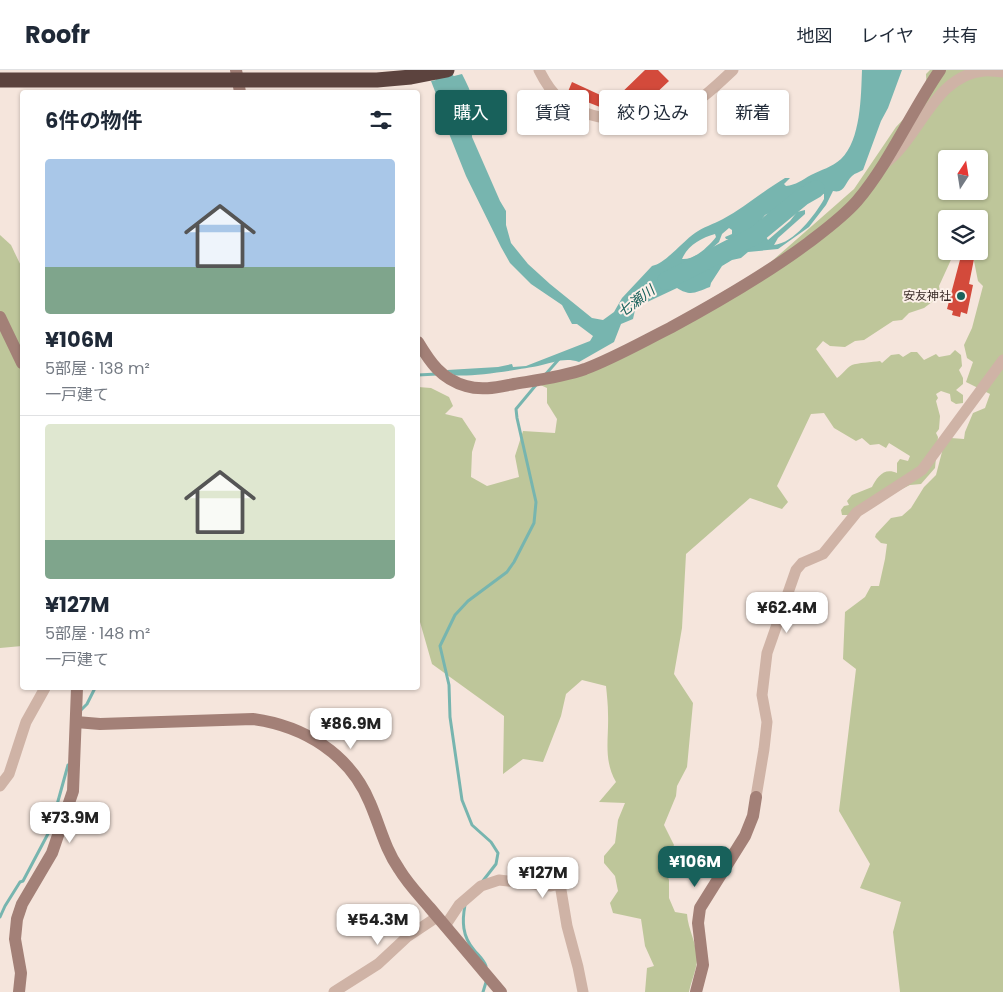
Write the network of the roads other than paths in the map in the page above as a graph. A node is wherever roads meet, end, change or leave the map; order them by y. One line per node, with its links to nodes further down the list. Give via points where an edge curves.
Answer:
1 (447, 70): 6 (highway, via 377,80)
2 (539, 70): 3 (street, via 559,99 575,108 602,117 641,121 680,111)
3 (733, 70)
4 (940, 70): 9 (street)
5 (1003, 72): 9 (street, via 984,70 967,74 951,84 896,156)
6 (326, 75): 8 (highway)
7 (0, 80): 8 (highway)
8 (238, 81)
9 (881, 166): 11 (street, via 842,215 783,262 612,358 543,380 474,388 440,374)
10 (0, 317): 12 (street)
11 (420, 345)
12 (20, 359)
13 (1003, 360): 18 (street, via 922,470 857,512 827,550 802,563 796,570 767,653 762,695 767,722)
14 (44, 690): 17 (street, via 26,722 9,774)
15 (77, 690): 16 (street)
16 (76, 722): 19 (street, via 253,719 274,722 301,732 338,755 352,772 370,802 389,853 415,892); 20 (street, via 73,790 52,853 22,904 17,919 15,939 21,973)
17 (0, 786)
18 (756, 797): 24 (street, via 745,836 700,908 698,923 703,965)
19 (441, 922): 21 (street, via 407,937 373,968); 22 (street); 23 (street, via 481,886 499,880 552,886 560,884)
20 (19, 992)
21 (334, 992)
22 (501, 992)
23 (583, 992)
24 (696, 992)

